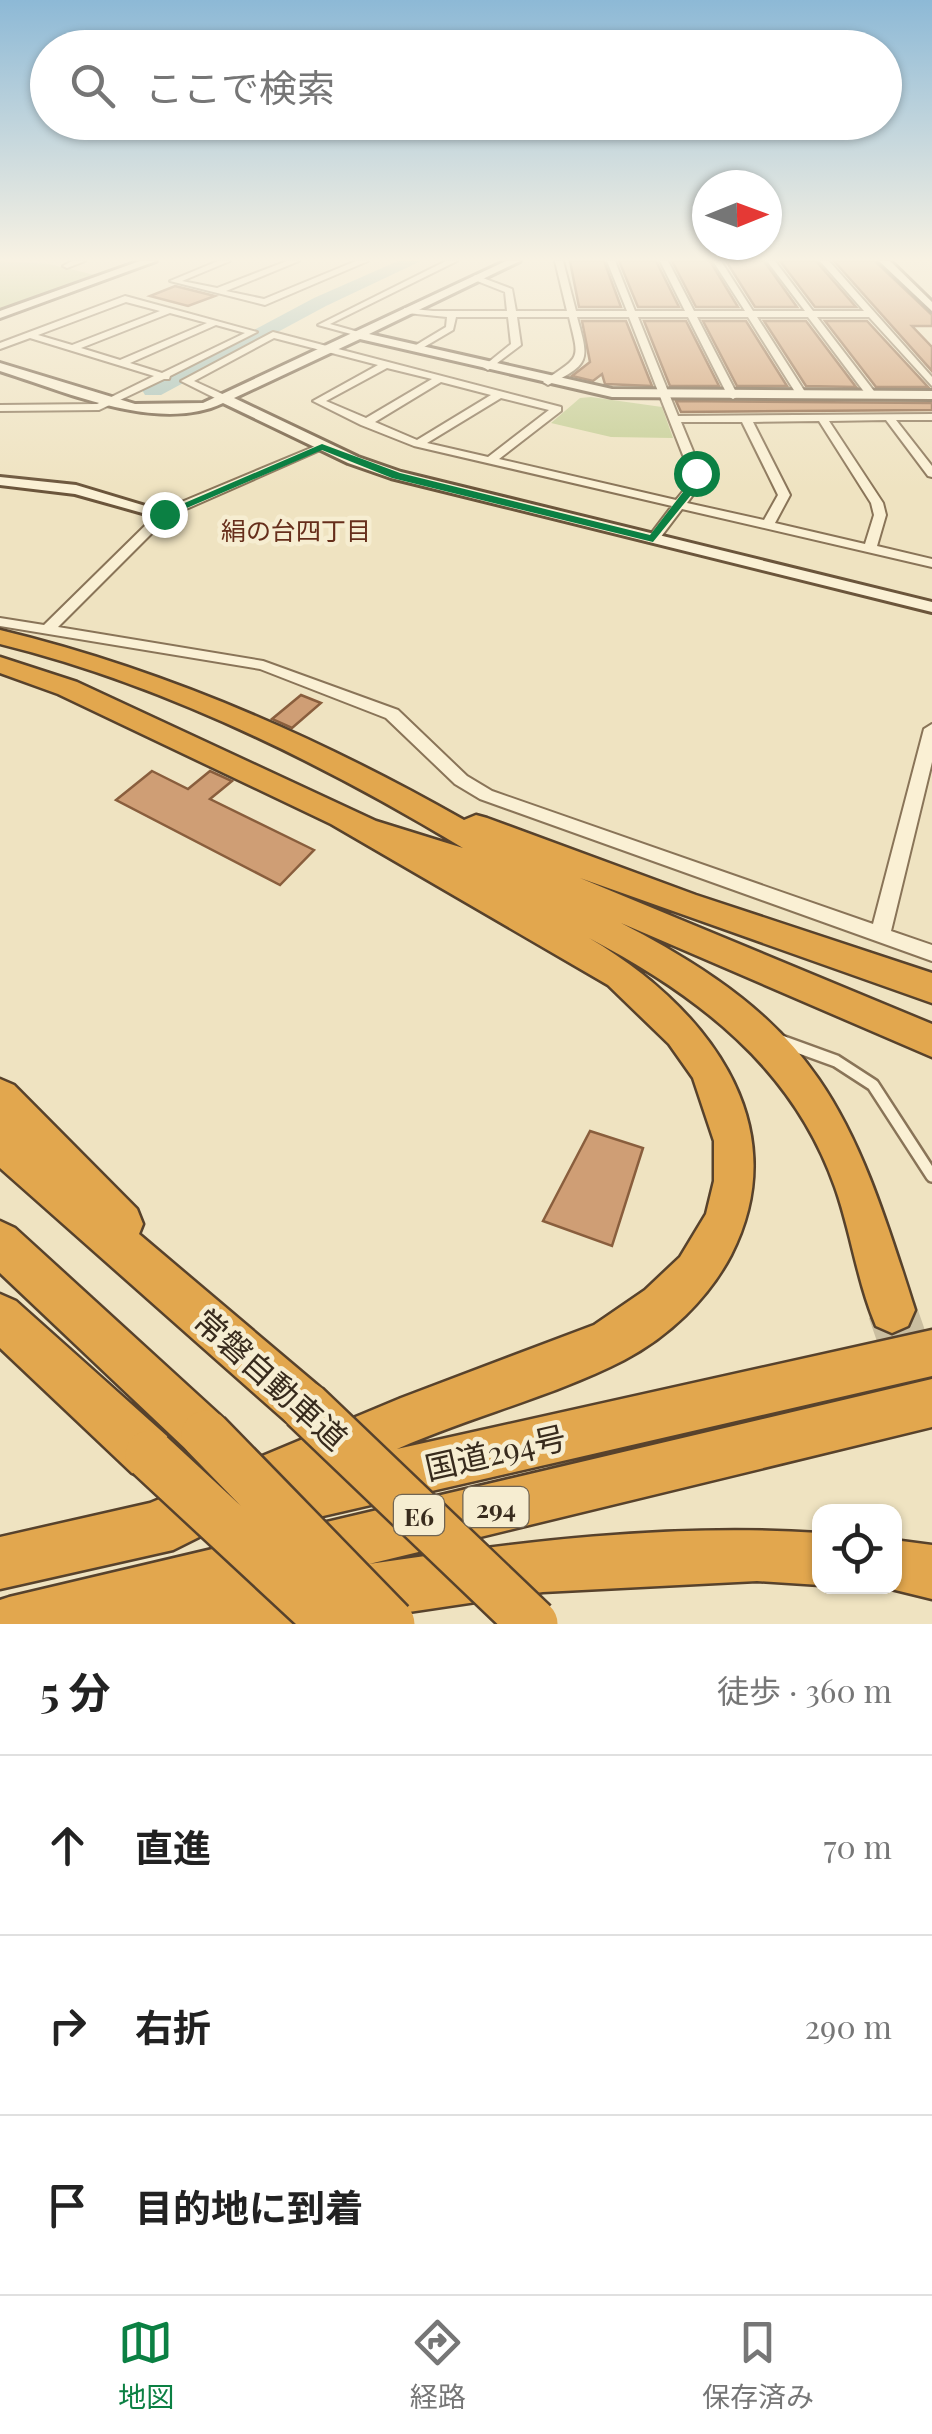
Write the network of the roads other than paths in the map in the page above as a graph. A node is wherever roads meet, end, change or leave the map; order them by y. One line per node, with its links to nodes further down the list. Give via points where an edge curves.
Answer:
1 (25, 337): 18 (street)
2 (36, 337): 19 (street)
3 (102, 337): 19 (street)
4 (182, 337): 22 (street)
5 (245, 337): 26 (street)
6 (271, 337): 36 (street, via 186,380)
7 (281, 337): 21 (street)
8 (356, 337): 21 (street)
9 (368, 337): 20 (street)
10 (435, 337): 20 (street)
11 (514, 337): 25 (street, via 516,348)
12 (577, 337): 28 (street, via 582,357)
13 (641, 337): 33 (street)
14 (703, 337): 34 (street)
15 (765, 337): 35 (street)
16 (828, 337): 31 (street)
17 (891, 337): 29 (street)
18 (0, 346)
19 (73, 348): 22 (street)
20 (416, 348): 25 (street)
21 (330, 350): 23 (street); 36 (street)
22 (121, 363): 26 (street)
23 (386, 364): 27 (street); 44 (street, via 318,401)
24 (0, 367): 37 (street)
25 (488, 367): 28 (street)
26 (166, 377): 37 (street)
27 (442, 378): 30 (street); 44 (street)
28 (548, 382): 33 (street)
29 (932, 383)
30 (500, 394): 45 (street); 47 (street, via 556,408)
31 (872, 395): 32 (street); 35 (street)
32 (932, 395)
33 (664, 396): 34 (street); 43 (street)
34 (733, 396): 35 (street)
35 (802, 396)
36 (227, 400): 37 (street, via 157,410); 46 (street)
37 (111, 402): 38 (street)
38 (0, 408)
39 (932, 417): 42 (street)
40 (746, 418): 41 (street); 43 (street); 52 (street, via 784,495)
41 (822, 418): 42 (street); 54 (street, via 877,503)
42 (889, 418): 48 (street)
43 (674, 419): 50 (street, via 696,473)
44 (365, 422): 45 (street)
45 (418, 444): 47 (street)
46 (322, 447): 51 (street); 53 (street, via 396,475)
47 (488, 462): 50 (street)
48 (932, 474)
49 (0, 481): 51 (street, via 76,490)
50 (678, 504): 52 (street); 53 (street)
51 (164, 514): 58 (street)
52 (768, 525): 54 (street)
53 (653, 539): 56 (street)
54 (870, 549): 55 (street)
55 (932, 563)
56 (932, 606)
57 (0, 622): 58 (street)
58 (46, 631): 68 (street, via 263,665 373,705 408,726 452,772 486,795)
59 (0, 637): 61 (highway)
60 (0, 652): 61 (highway)
61 (97, 664): 66 (highway)
62 (0, 665): 64 (highway, via 58,681)
63 (0, 684): 64 (highway)
64 (128, 719): 67 (highway)
65 (932, 729): 68 (street)
66 (416, 807): 70 (highway); 72 (highway, via 509,859)
67 (362, 828): 71 (highway, via 422,841 640,948 714,992); 82 (highway, via 603,964 681,1030 718,1083 731,1116 735,1185 725,1221 706,1260 673,1297 608,1344 401,1422)
68 (880, 936): 69 (street)
69 (932, 952)
70 (932, 988)
71 (763, 1035): 75 (lane, via 858,1072 882,1096 915,1160); 77 (highway, via 805,1085 850,1171)
72 (932, 1041)
73 (0, 1096): 79 (highway)
74 (0, 1142): 79 (highway, 常磐自動車道 / E6)
75 (932, 1176)
76 (0, 1244): 90 (highway, bridge, via 206,1435)
77 (892, 1310)
78 (0, 1317): 89 (highway, bridge)
79 (212, 1322): 91 (highway, 常磐自動車道 / E6, bridge)
80 (932, 1353): 82 (highway, 国道294号 / 294)
81 (932, 1403): 87 (highway, 国道294号 / 294)
82 (153, 1528): 84 (highway, 国道294号 / 294)
83 (812, 1558): 87 (highway, via 543,1565 267,1606)
84 (0, 1562)
85 (902, 1567): 86 (highway)
86 (932, 1572)
87 (61, 1612): 88 (highway, 国道294号 / 294)
88 (9, 1624)
89 (332, 1624)
90 (390, 1624)
91 (534, 1624)

